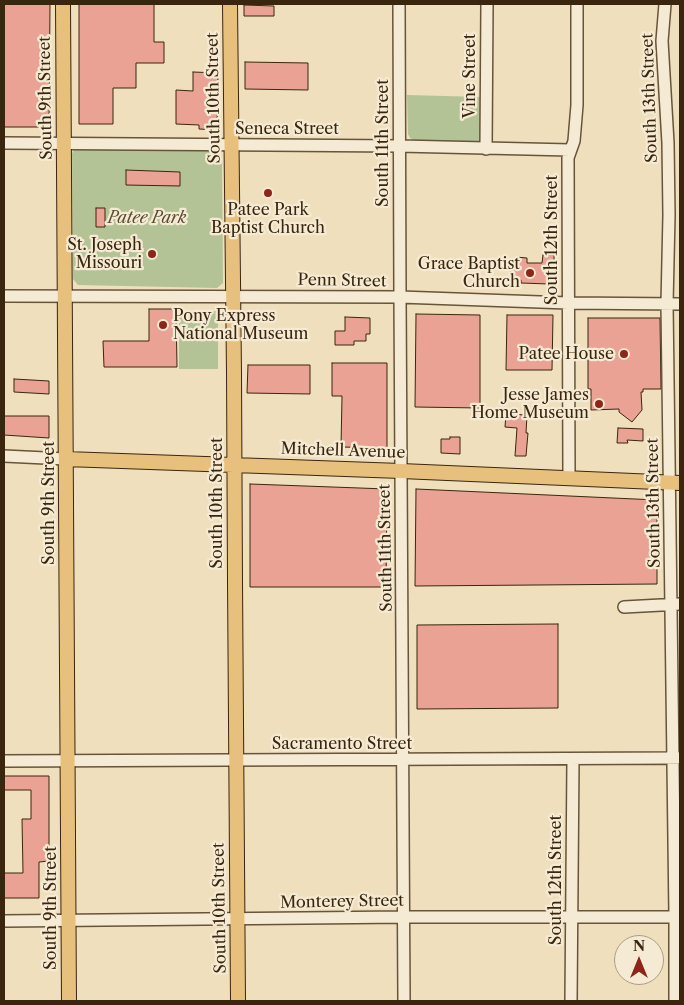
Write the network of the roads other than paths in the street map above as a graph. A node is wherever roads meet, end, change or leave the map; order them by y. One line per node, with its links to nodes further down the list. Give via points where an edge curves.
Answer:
1 (63, 4): 8 (main road, South 9th Street)
2 (230, 4): 9 (main road, South 10th Street)
3 (399, 4): 10 (street, South 11th Street)
4 (486, 4): 11 (street, Vine Street)
5 (577, 4): 12 (street, South 12th Street, via 577,106 574,141)
6 (665, 4): 18 (street, South 13th Street, via 662,41 668,143)
7 (4, 143): 8 (street, Seneca Street)
8 (64, 144): 9 (street, Seneca Street); 14 (main road, South 9th Street)
9 (232, 145): 10 (street, Seneca Street); 15 (main road, South 10th Street)
10 (400, 146): 11 (street, Seneca Street); 16 (street, South 11th Street)
11 (486, 149): 12 (street, Seneca Street)
12 (570, 150): 17 (street, South 12th Street)
13 (4, 296): 14 (street, Penn Street)
14 (66, 296): 15 (street, Penn Street); 21 (main road, South 9th Street)
15 (234, 296): 16 (street, Penn Street); 22 (main road, South 10th Street)
16 (400, 297): 17 (street, Penn Street); 23 (street, South 11th Street)
17 (568, 303): 18 (street, Penn Street); 24 (street, South 12th Street)
18 (667, 304): 19 (street, Penn Street); 25 (street, South 13th Street)
19 (680, 304)
20 (4, 456): 21 (street, Mitchell Avenue)
21 (66, 459): 22 (main road, Mitchell Avenue); 32 (main road, South 9th Street)
22 (234, 465): 23 (main road, Mitchell Avenue); 33 (main road, South 10th Street)
23 (401, 470): 24 (main road, Mitchell Avenue); 30 (street, South 11th Street)
24 (569, 478): 25 (main road, Mitchell Avenue)
25 (675, 483): 26 (street, South 13th Street)
26 (676, 604): 27 (street); 28 (street, South 13th Street)
27 (624, 607)
28 (677, 758): 29 (street, Sacramento Street); 36 (street, South 13th Street)
29 (573, 759): 30 (street, Sacramento Street); 34 (street, South 12th Street)
30 (403, 760): 33 (street, Sacramento Street); 35 (street, South 11th Street)
31 (4, 761): 32 (street, Sacramento Street)
32 (68, 761): 33 (street, Sacramento Street); 39 (main road, South 9th Street)
33 (236, 761): 37 (main road, South 10th Street)
34 (571, 916): 35 (street, Monterey Street); 36 (street, Monterey Street); 43 (street, South 12th Street)
35 (404, 917): 37 (street, Monterey Street); 42 (street, South 11th Street)
36 (678, 917): 44 (street, South 13th Street)
37 (238, 919): 39 (street, Monterey Street); 41 (main road, South 10th Street)
38 (4, 921): 39 (street, Monterey Street)
39 (68, 921): 40 (main road, South 9th Street)
40 (69, 1001)
41 (238, 1001)
42 (404, 1001)
43 (571, 1001)
44 (675, 1001)

